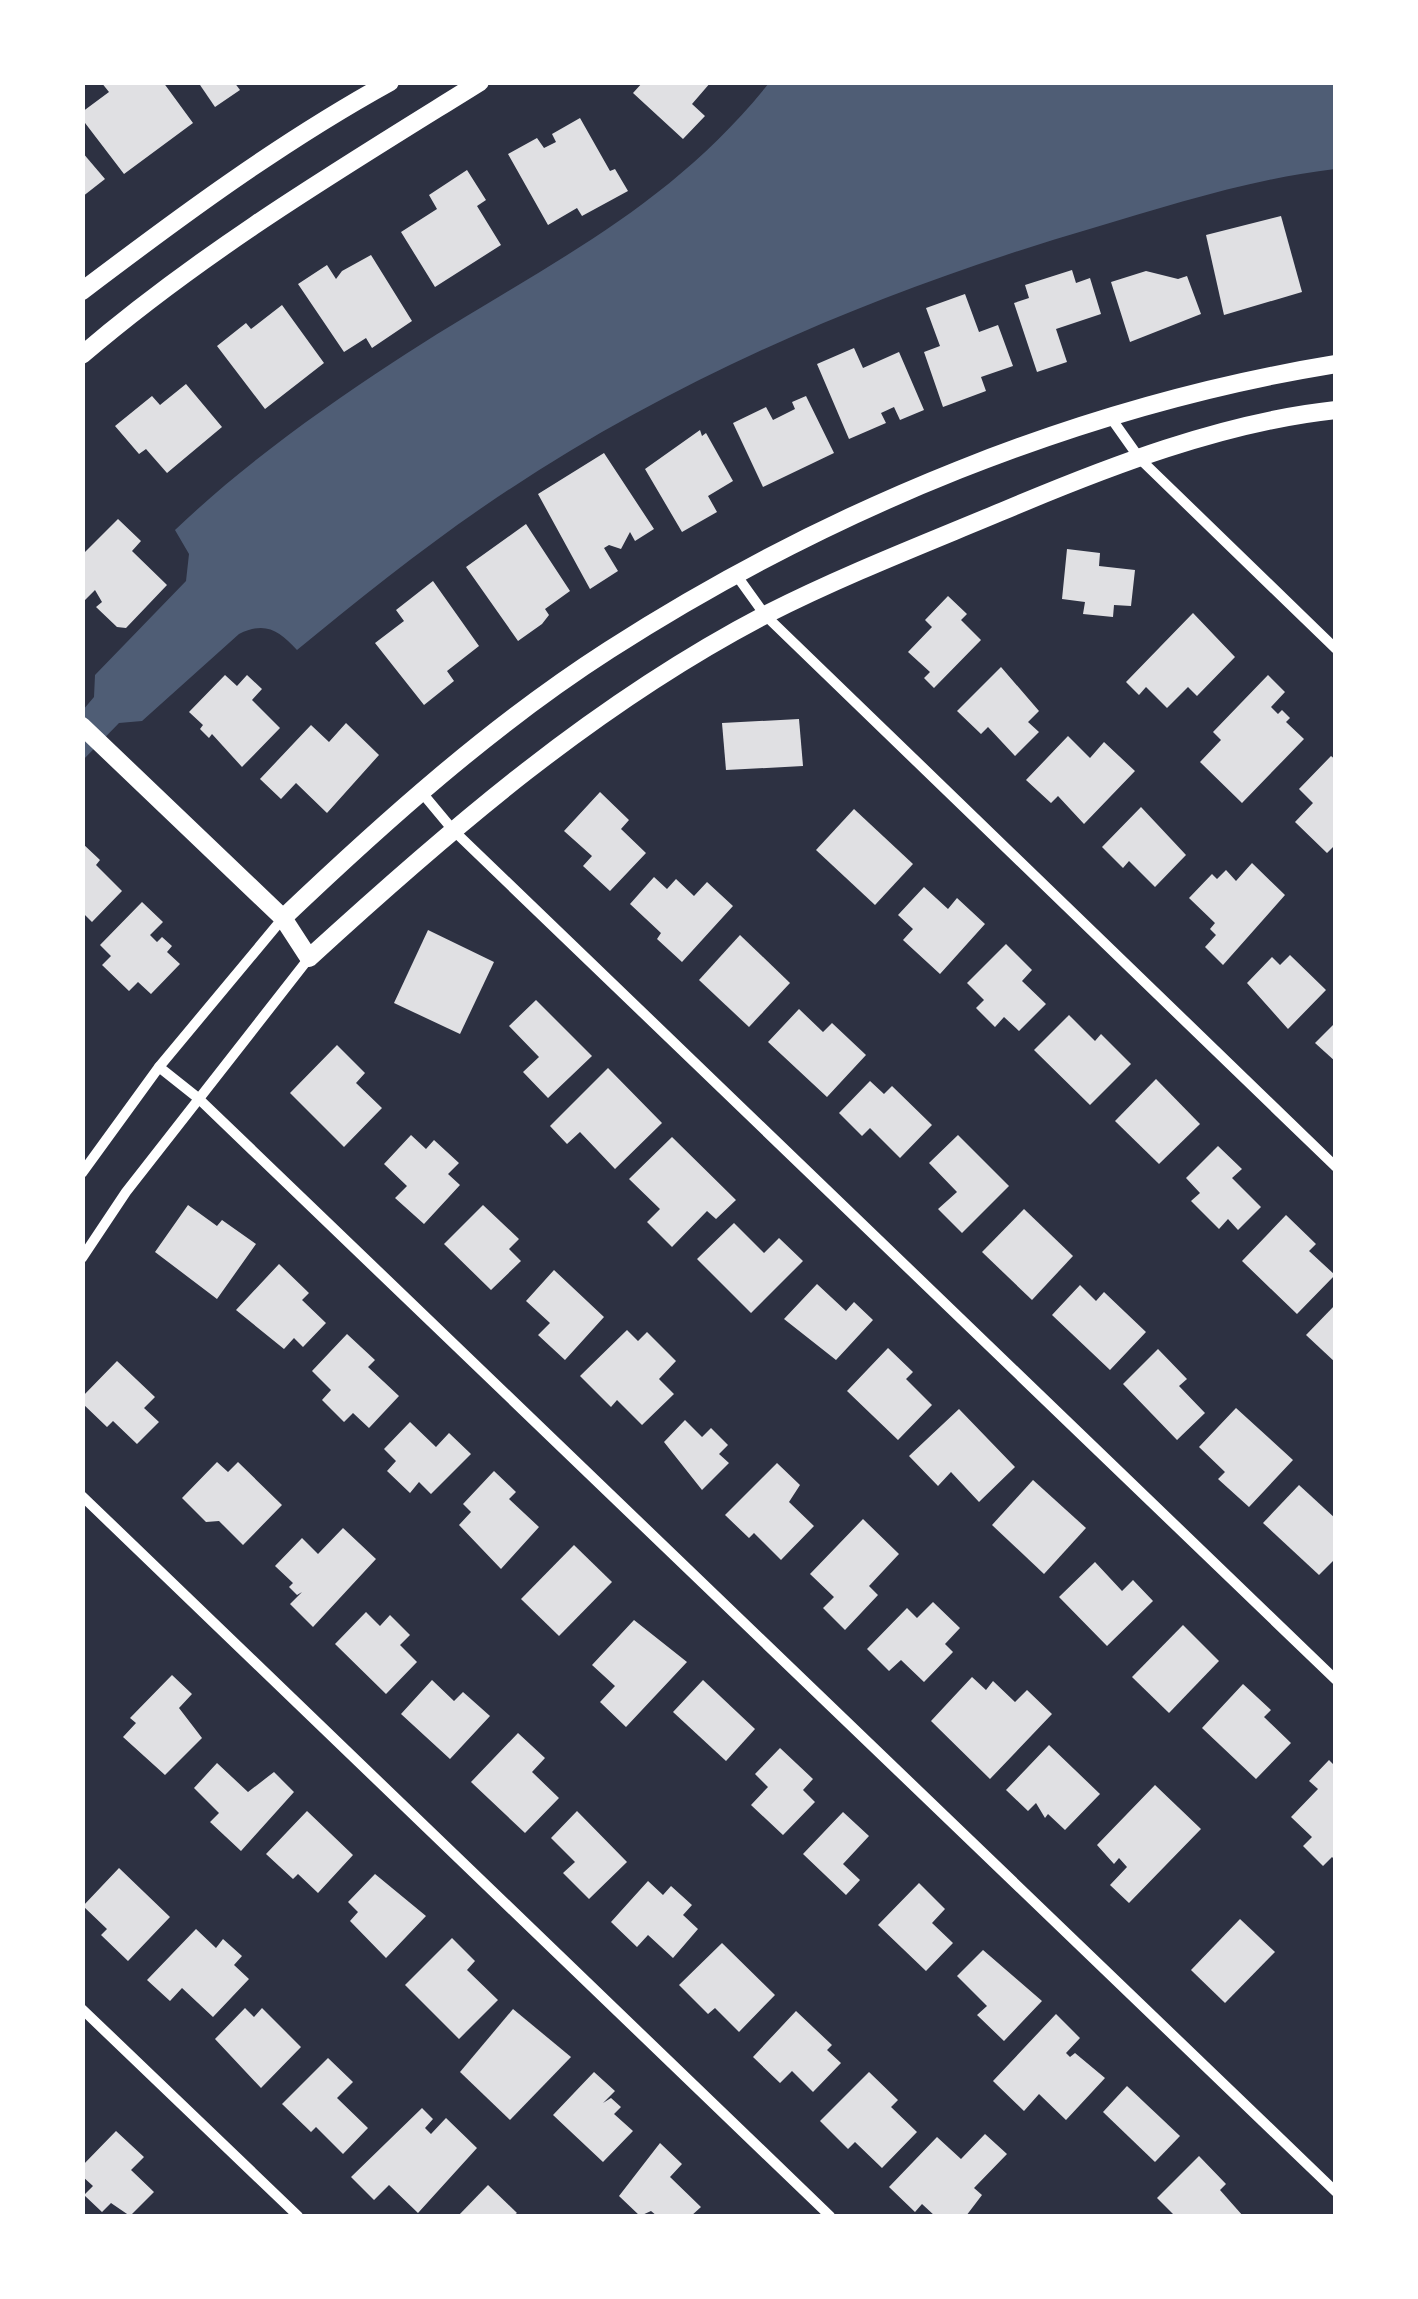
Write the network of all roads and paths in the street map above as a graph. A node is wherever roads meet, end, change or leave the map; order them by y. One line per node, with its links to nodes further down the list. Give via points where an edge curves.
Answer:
1 (390, 82): 3 (street, via 284,145)
2 (480, 82): 4 (street, via 238,234)
3 (82, 292)
4 (82, 355)
5 (1336, 364): 7 (street)
6 (1336, 410): 8 (street)
7 (1112, 418): 8 (street); 9 (street, via 920,486)
8 (1140, 459): 10 (street, via 1008,508); 11 (street)
9 (737, 576): 10 (street); 13 (street, via 580,670)
10 (765, 615): 14 (street, via 622,700); 19 (street)
11 (1336, 648)
12 (82, 726): 15 (street)
13 (423, 794): 14 (street); 15 (street)
14 (453, 830): 16 (street); 23 (street)
15 (282, 918): 16 (street); 17 (street)
16 (309, 958): 18 (street)
17 (159, 1068): 18 (street); 20 (street)
18 (198, 1098): 21 (street); 25 (street)
19 (1336, 1166)
20 (82, 1173)
21 (82, 1258)
22 (82, 1496): 27 (street)
23 (1336, 1680)
24 (82, 2009): 26 (street)
25 (1336, 2192)
26 (298, 2216)
27 (830, 2216)

